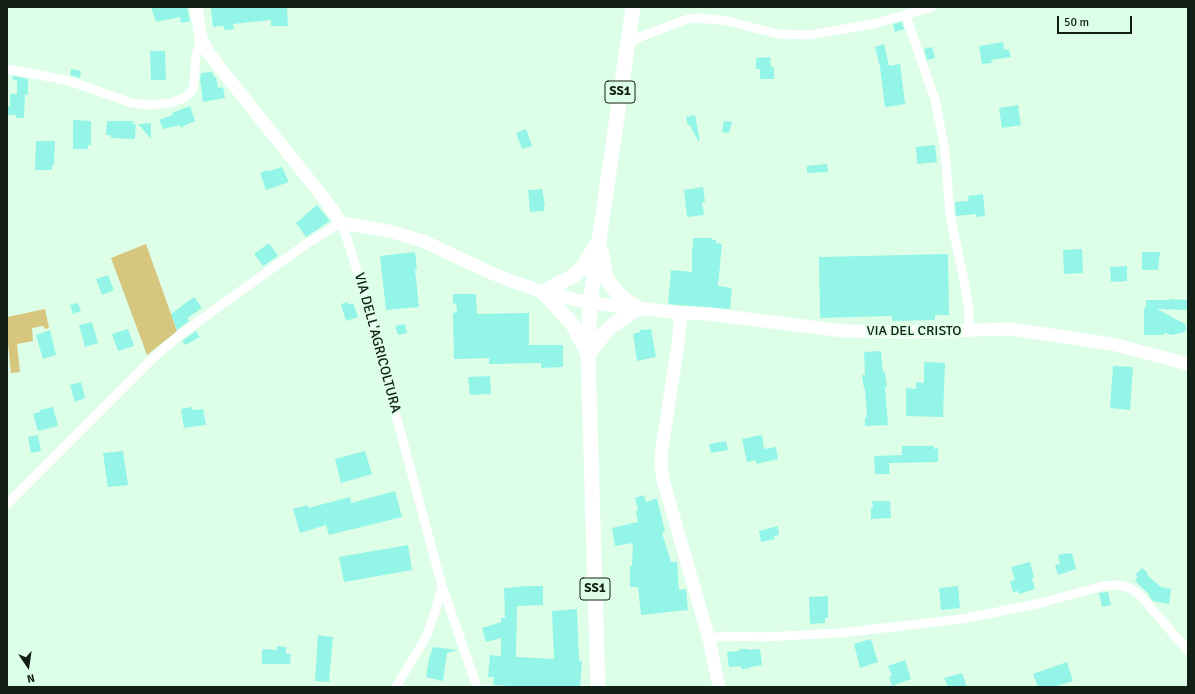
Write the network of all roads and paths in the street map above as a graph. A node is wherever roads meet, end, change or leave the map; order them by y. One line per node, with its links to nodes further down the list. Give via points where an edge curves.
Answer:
1 (196, 7): 5 (street, VIA DELL'AGRICOLTURA)
2 (633, 7): 6 (main road, SS1)
3 (932, 7): 4 (street)
4 (906, 16): 6 (street, via 810,35 778,34 728,20 688,19); 14 (street, via 936,104 944,151 950,215 969,310)
5 (201, 38): 7 (street, via 196,55 193,88 184,98 171,103 132,103 66,80); 8 (street, VIA DELL'AGRICOLTURA, via 209,54)
6 (627, 44): 9 (main road, SS1)
7 (7, 69)
8 (341, 223): 10 (street, VIA DEL CRISTO, via 393,232 425,242 489,272); 17 (street, via 306,244 158,353); 18 (street, VIA DELL'AGRICOLTURA, via 358,274)
9 (599, 238): 10 (main road, via 583,267 573,276); 11 (main road, SS1); 12 (main road, via 606,277 622,298)
10 (543, 292): 11 (street, VIA DEL CRISTO); 15 (main road, via 573,325)
11 (590, 303): 12 (street, VIA DEL CRISTO); 15 (main road, SS1)
12 (638, 308): 13 (street, VIA DEL CRISTO); 15 (main road, via 612,326)
13 (681, 313): 14 (street, VIA DEL CRISTO, via 844,331); 19 (street, via 662,447 663,480)
14 (969, 331): 16 (street, VIA DEL CRISTO, via 1011,329 1050,334 1112,344)
15 (588, 355): 23 (main road, SS1)
16 (1188, 364)
17 (7, 504)
18 (442, 586): 21 (street, via 426,637); 22 (street, VIA DELL'AGRICOLTURA)
19 (709, 638): 20 (street, via 840,634 963,619 1041,604 1103,586 1117,585 1140,594); 24 (street)
20 (1188, 651)
21 (396, 687)
22 (477, 687)
23 (598, 687)
24 (719, 687)

